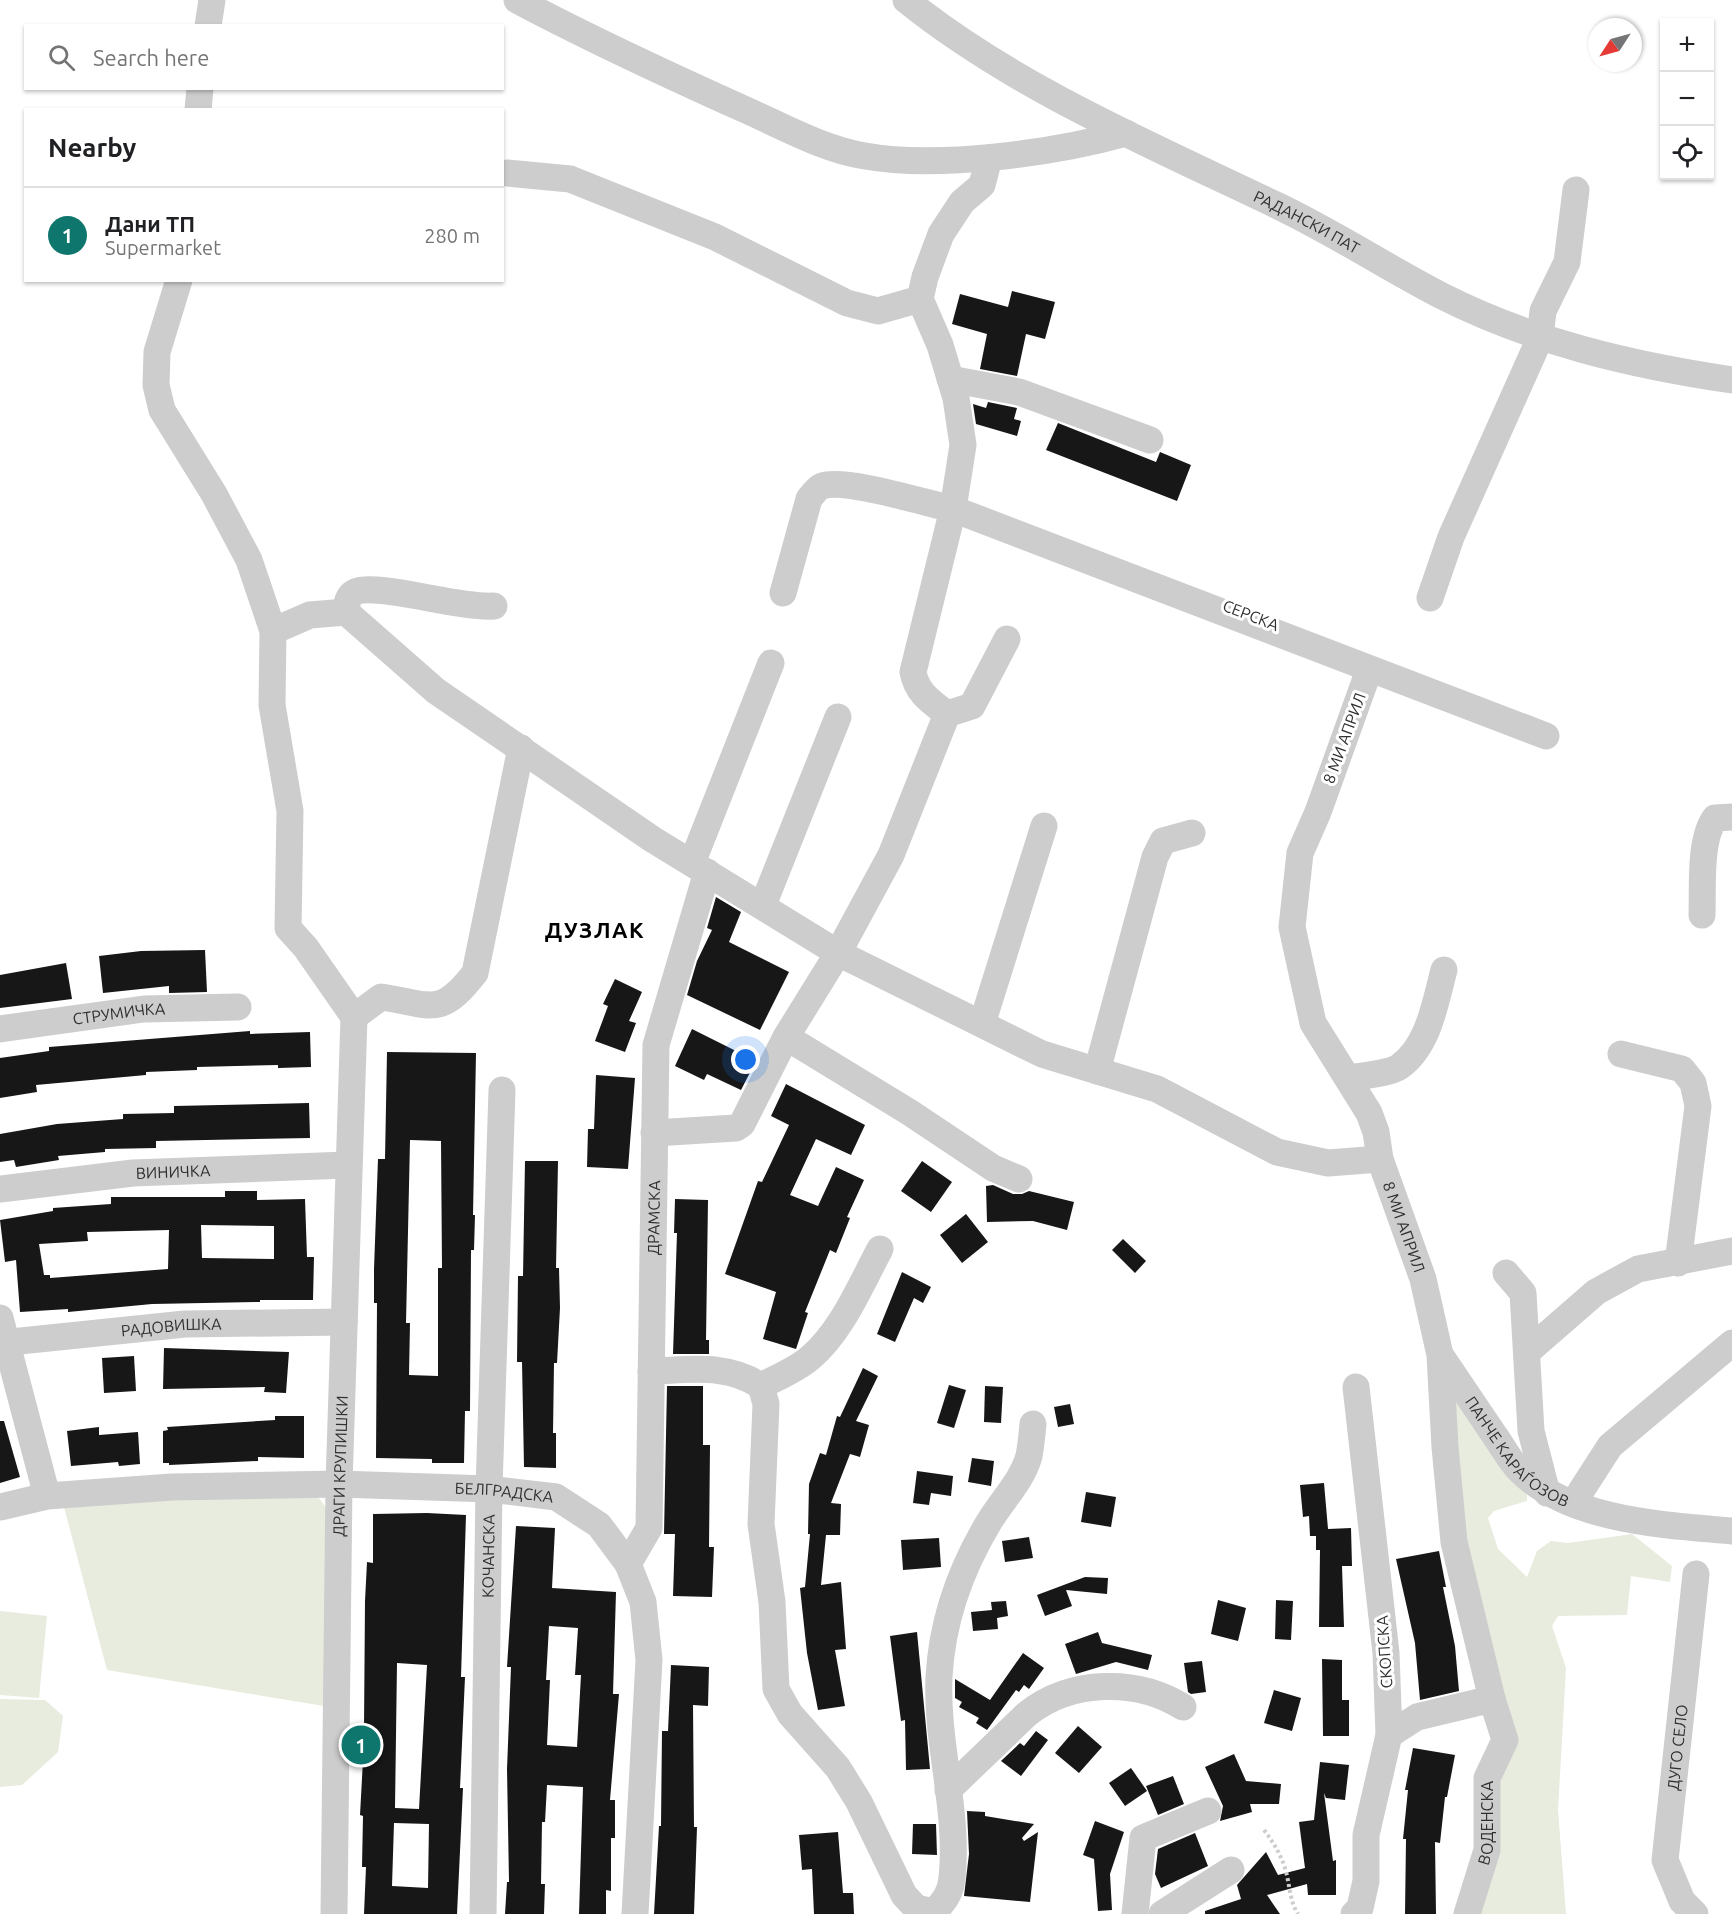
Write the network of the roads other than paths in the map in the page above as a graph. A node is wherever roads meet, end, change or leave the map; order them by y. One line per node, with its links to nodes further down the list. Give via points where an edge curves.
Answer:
1 (212, 0): 4 (street)
2 (517, 0): 8 (street, via 614,51 822,144 865,156)
3 (906, 0): 7 (street, РАДАНСКИ ПАТ, via 943,29)
4 (208, 24)
5 (200, 90): 6 (street)
6 (198, 108)
7 (1126, 133): 8 (street); 13 (street, РАДАНСКИ ПАТ, via 1281,207 1443,296)
8 (989, 158): 12 (street, via 982,184 962,202 941,234)
9 (507, 173): 12 (street, via 570,179 716,237 847,303 878,311)
10 (1576, 190): 13 (street, via 1567,262 1543,310)
11 (178, 282): 22 (street, via 157,352 156,385 162,410 249,560)
12 (921, 299): 14 (street)
13 (1540, 338): 15 (street, РАДАНСКИ ПАТ, via 1652,368); 19 (street, via 1451,537)
14 (950, 379): 16 (street, via 1019,392); 17 (street, via 957,398 963,445)
15 (1732, 380)
16 (1150, 440)
17 (952, 509): 18 (street, via 833,483 819,486 809,499); 25 (street); 25 (street, СЕРСКА, via 1122,563 1470,699 1540,728 1542,735); 26 (street, via 913,672 923,695)
18 (783, 592)
19 (1430, 598)
20 (494, 606): 21 (street, via 469,606 374,589 355,592 348,598)
21 (346, 612): 22 (street, via 310,615); 28 (street, via 436,691)
22 (273, 631): 38 (street, via 272,705 290,812 288,928)
23 (1007, 639): 26 (street, via 972,706)
24 (771, 663): 32 (street, ДРАМСКА)
25 (1369, 670): 44 (street, 8 МИ АПРИЛ, via 1318,812 1299,853 1293,927 1312,1023)
26 (946, 714): 35 (street, via 891,855)
27 (838, 717): 33 (street)
28 (521, 748): 32 (street); 38 (street, via 475,973 460,993 443,1005 425,1007 381,997)
29 (1732, 817): 34 (street, via 1715,818 1709,826)
30 (1044, 826): 39 (street)
31 (1192, 833): 43 (street, via 1163,841 1155,857)
32 (699, 868): 33 (street); 46 (street, ДРАМСКА, via 656,1045)
33 (763, 905): 35 (street)
34 (1702, 915)
35 (838, 953): 39 (street); 41 (street)
36 (1444, 970): 44 (street, via 1428,1029 1409,1056 1398,1068)
37 (238, 1007): 40 (street, СТРУМИЧКА, via 144,1009)
38 (354, 1017): 48 (street, ДРАГИ КРУПИШКИ)
39 (982, 1024): 43 (street, via 1042,1054)
40 (0, 1029)
41 (786, 1037): 46 (street, via 742,1124 736,1128); 49 (street, via 993,1168)
42 (1621, 1054): 53 (street, via 1682,1069 1693,1083 1698,1106)
43 (1097, 1071): 47 (street, via 1157,1089 1277,1152 1328,1163)
44 (1349, 1078): 47 (street, 8 МИ АПРИЛ, via 1369,1113)
45 (502, 1090): 65 (street, КОЧАНСКА)
46 (654, 1133): 60 (street, ДРАМСКА)
47 (1380, 1159): 59 (street, 8 МИ АПРИЛ, via 1423,1279)
48 (347, 1165): 50 (street, ВИНИЧКА, via 133,1173); 55 (street, ДРАГИ КРУПИШКИ)
49 (1019, 1179)
50 (0, 1189)
51 (880, 1250): 61 (street, via 823,1345 799,1367)
52 (1732, 1251): 53 (street)
53 (1678, 1263): 58 (street, via 1638,1269 1596,1292)
54 (1506, 1273): 58 (street, via 1523,1293)
55 (344, 1322): 56 (street, РАДОВИШКА, via 185,1324); 64 (street, ДРАГИ КРУПИШКИ)
56 (3, 1334): 67 (street)
57 (1732, 1343): 68 (street, via 1610,1446 1581,1491)
58 (1527, 1352): 66 (street, via 1532,1431)
59 (1440, 1355): 66 (street, ПАНЧЕ КАРАЃОЗОВ, via 1518,1469); 73 (street, 8 МИ АПРИЛ, via 1454,1542)
60 (651, 1371): 61 (street, via 720,1369 745,1375); 71 (street, ДРАМСКА, via 649,1528)
61 (761, 1386): 76 (street, via 766,1404 760,1524 772,1602 776,1689 790,1714 838,1768 904,1895 916,1908 933,1912 945,1902 952,1879)
62 (1356, 1387): 75 (street, СКОПСКА, via 1386,1653)
63 (1033, 1424): 76 (street, via 1029,1455 1021,1475 989,1521 963,1569 944,1630 938,1693)
64 (339, 1484): 65 (street, БЕЛГРАДСКА); 67 (street, БЕЛГРАДСКА, via 172,1487); 79 (street, ДРАГИ КРУПИШКИ)
65 (489, 1488): 71 (street, БЕЛГРАДСКА, via 556,1497 599,1525); 80 (street, КОЧАНСКА)
66 (1547, 1492): 68 (street, ПАНЧЕ КАРАЃОЗОВ)
67 (47, 1496): 69 (street, БЕЛГРАДСКА)
68 (1577, 1505): 70 (street, ПАНЧЕ КАРАЃОЗОВ, via 1660,1524)
69 (0, 1507)
70 (1732, 1531)
71 (628, 1564): 81 (street, БЕЛГРАДСКА, via 643,1602 649,1660)
72 (1696, 1574): 86 (street, ДУГО СЕЛО, via 1665,1860 1682,1901)
73 (1492, 1699): 75 (street, via 1417,1717); 85 (street, ВОДЕНСКА, via 1505,1740 1487,1778 1487,1850)
74 (1183, 1707): 76 (street, via 1164,1695 1144,1690 1107,1686 1065,1692 1027,1714)
75 (1389, 1735): 84 (street, СКОПСКА, via 1366,1836 1366,1881 1360,1908)
76 (948, 1790)
77 (1208, 1810): 82 (street, via 1143,1838)
78 (1231, 1870): 83 (street)
79 (334, 1914)
80 (483, 1914)
81 (635, 1914)
82 (1135, 1914)
83 (1162, 1914)
84 (1354, 1914)
85 (1467, 1914)
86 (1695, 1914)

